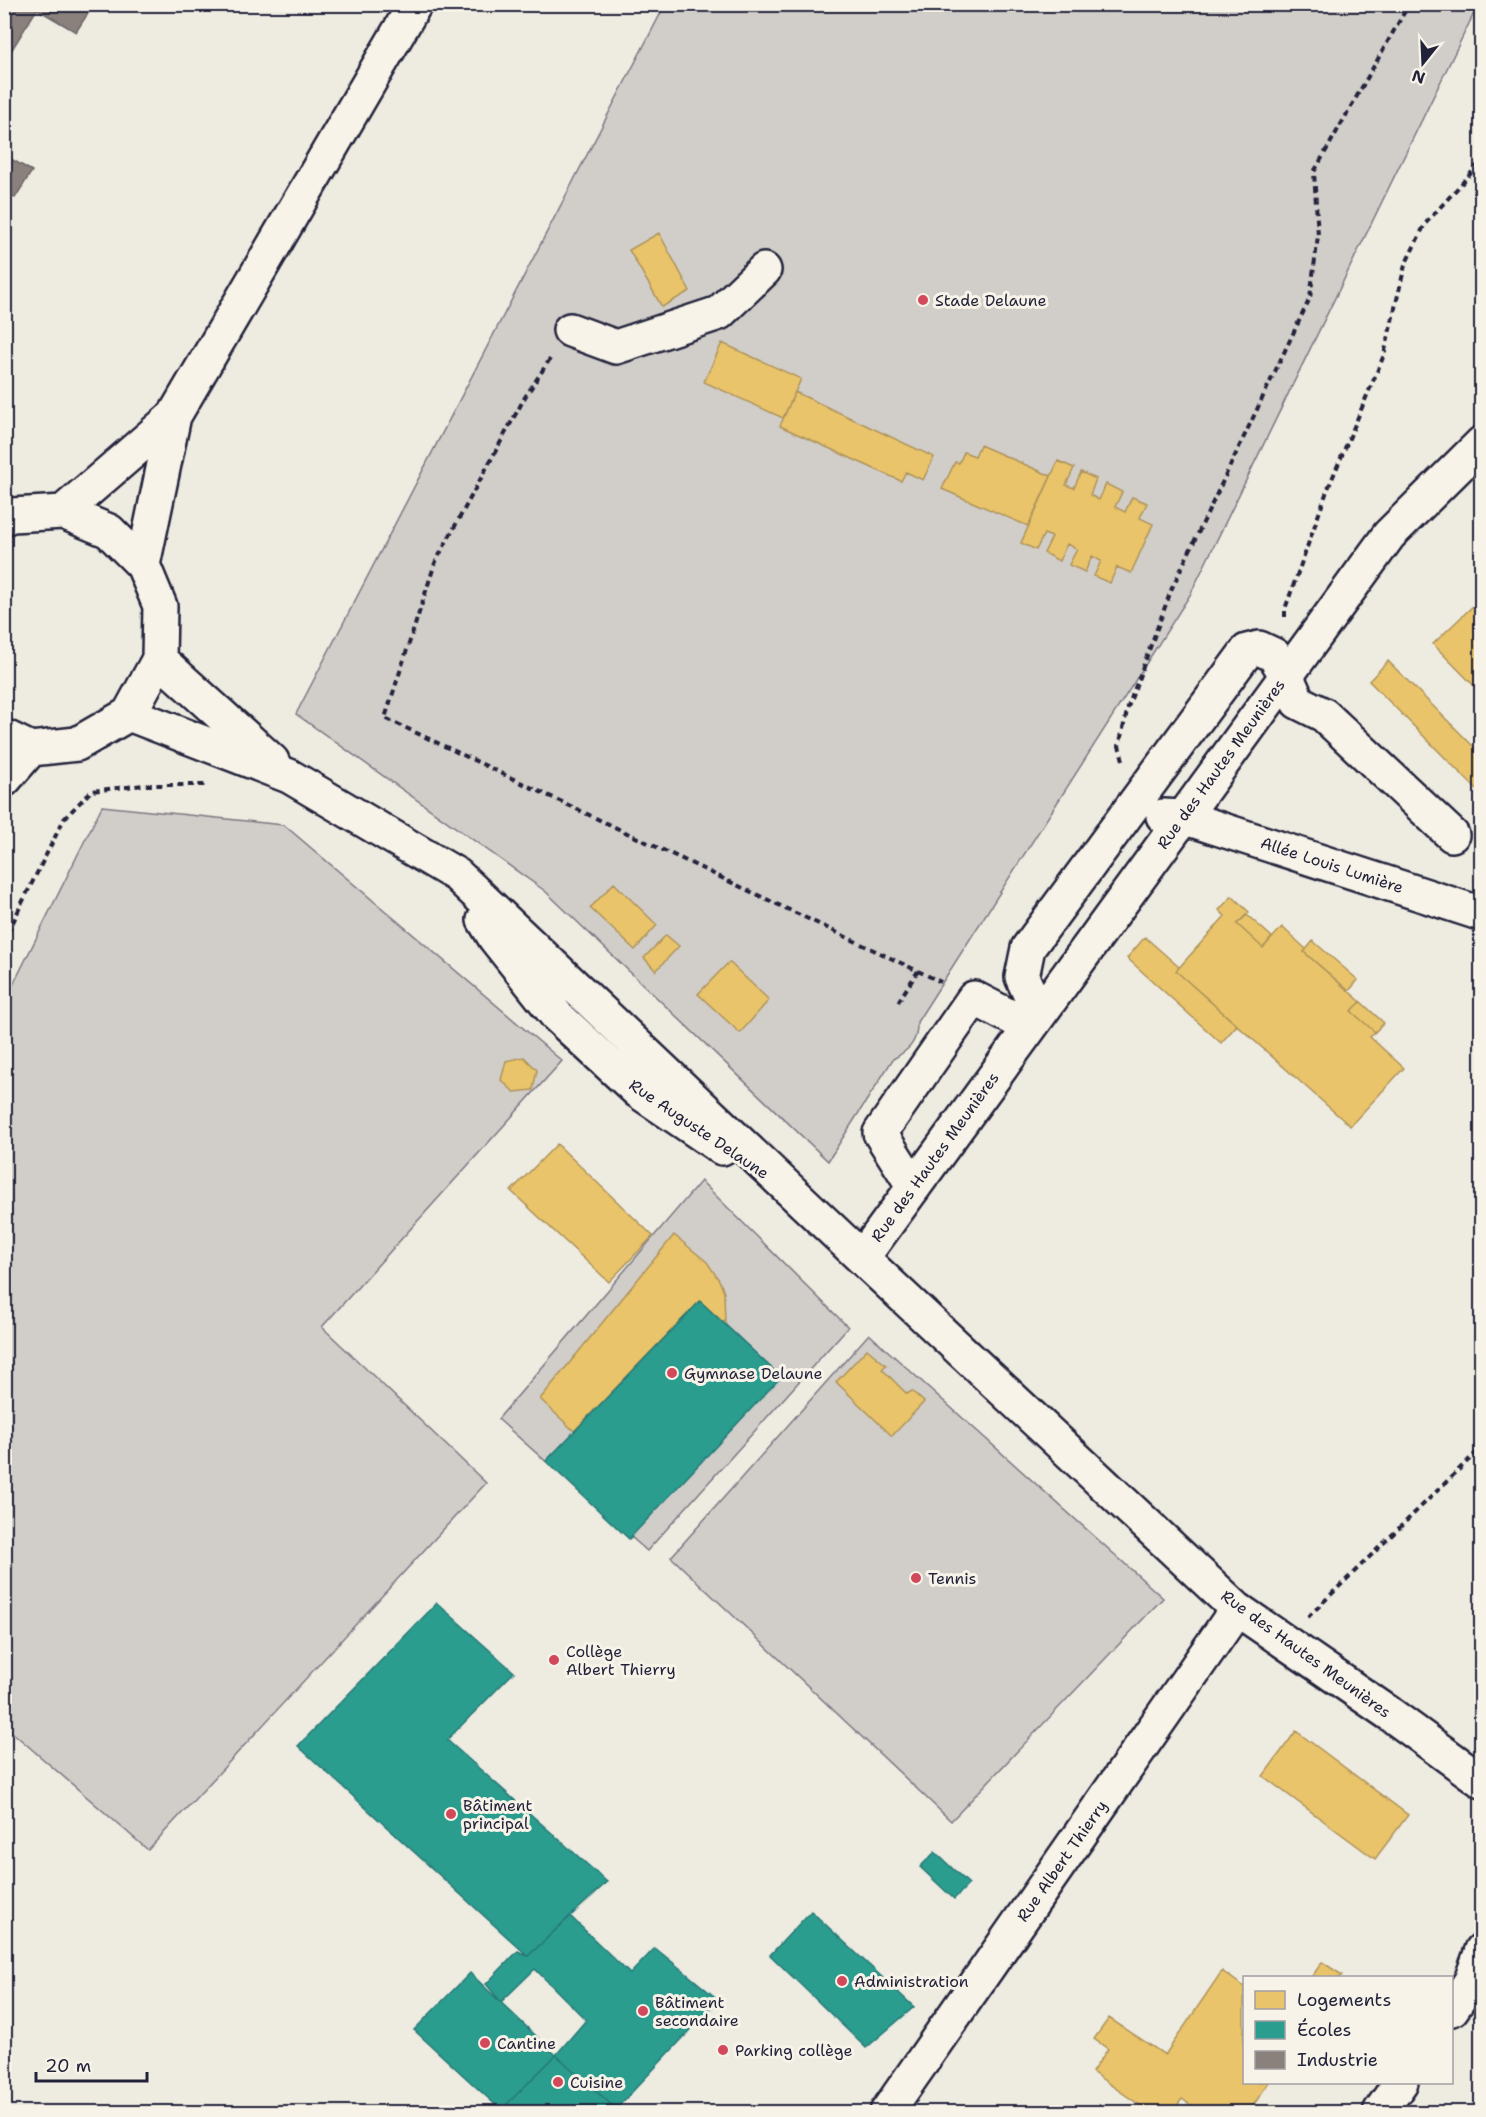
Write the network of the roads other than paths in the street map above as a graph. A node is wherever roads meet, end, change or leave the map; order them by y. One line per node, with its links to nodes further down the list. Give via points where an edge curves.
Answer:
1 (415, 4): 4 (street)
2 (764, 270): 3 (street, via 719,313 616,347)
3 (570, 330)
4 (174, 416): 6 (street); 8 (street)
5 (1482, 443): 10 (street, Rue des Hautes Meunières, via 1389,535)
6 (63, 512): 7 (street); 8 (street, via 110,531)
7 (4, 518)
8 (142, 565): 9 (street, via 160,606)
9 (159, 659): 11 (street); 13 (street, Rue Auguste Delaune)
10 (1286, 675): 15 (street, via 1274,656 1259,648 1247,651); 16 (street, Rue des Hautes Meunières); 17 (street, via 1298,702 1324,715)
11 (129, 714): 12 (street, via 77,744); 13 (street, Rue Auguste Delaune)
12 (18, 742): 14 (street)
13 (289, 776): 21 (street, Rue Auguste Delaune, via 457,875)
14 (4, 780)
15 (1139, 798): 16 (street, Allée Louis Lumière, via 1163,816); 19 (street, via 1028,948 1022,978)
16 (1183, 817): 18 (street, Allée Louis Lumière); 19 (street, Rue des Hautes Meunières)
17 (1452, 835)
18 (1482, 914)
19 (1035, 1021): 20 (street, Rue des Hautes Meunières); 20 (street, via 974,998 880,1133)
20 (914, 1187): 21 (street, Rue des Hautes Meunières)
21 (862, 1258): 22 (street, Rue des Hautes Meunières)
22 (1237, 1609): 23 (street, Rue des Hautes Meunières); 28 (street, Rue Albert Thierry)
23 (1482, 1781)
24 (1482, 1950): 25 (street)
25 (1476, 1977): 26 (street)
26 (1453, 2008)
27 (1400, 2084): 29 (street)
28 (887, 2112)
29 (1380, 2112)

